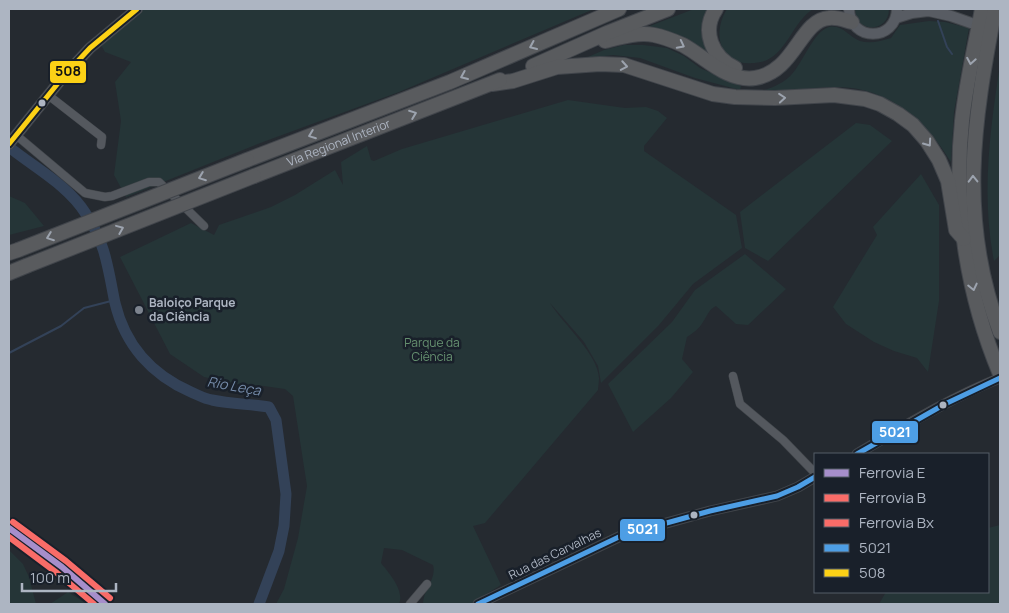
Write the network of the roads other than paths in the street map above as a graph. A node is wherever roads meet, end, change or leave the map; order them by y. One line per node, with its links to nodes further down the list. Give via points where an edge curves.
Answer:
1 (138, 9): 18 (main road, via 90,48)
2 (619, 9): 15 (highway, Via Regional Interior)
3 (645, 9): 15 (highway, via 595,29)
4 (668, 9): 16 (highway, Via Regional Interior)
5 (716, 9): 6 (highway, via 709,30 714,51 728,64 747,71 774,63 808,21)
6 (826, 9)
7 (982, 9): 22 (highway, one-way to 22, via 962,122 960,202)
8 (995, 9): 14 (highway)
9 (999, 9): 14 (highway)
10 (924, 10): 11 (main road); 13 (main road)
11 (897, 13): 12 (main road, via 892,25 879,34 857,28)
12 (850, 15): 16 (highway, one-way to 12, via 637,34 653,35 683,45 736,76 756,78 780,67 805,34 820,21)
13 (971, 23)
14 (992, 25): 25 (highway, one-way to 14, via 982,272 973,188 976,119)
15 (558, 35): 23 (highway, Via Regional Interior, one-way to 23, bridge, via 450,82)
16 (566, 52): 17 (highway, Via Regional Interior)
17 (492, 84): 22 (highway, one-way to 22, via 514,81 557,67 600,64 624,66 713,94 756,99 834,95 873,102 898,114 927,141 948,181 956,230); 24 (highway, Via Regional Interior, one-way to 17, bridge)
18 (48, 95): 19 (main road); 20 (street, via 102,137)
19 (13, 139): 21 (street, via 86,193 112,196 149,182 159,182)
20 (101, 145)
21 (204, 226)
22 (964, 239): 26 (highway, one-way to 26, via 971,279)
23 (13, 252)
24 (9, 273)
25 (1000, 332)
26 (1000, 374)
27 (733, 376): 30 (street, via 740,404 783,440)
28 (1000, 378): 29 (street, via 923,416)
29 (859, 453)
30 (814, 472)
31 (814, 478): 34 (street, Rua das Carvalhas, via 777,496 623,535)
32 (427, 584): 33 (street)
33 (410, 604)
34 (478, 604)

